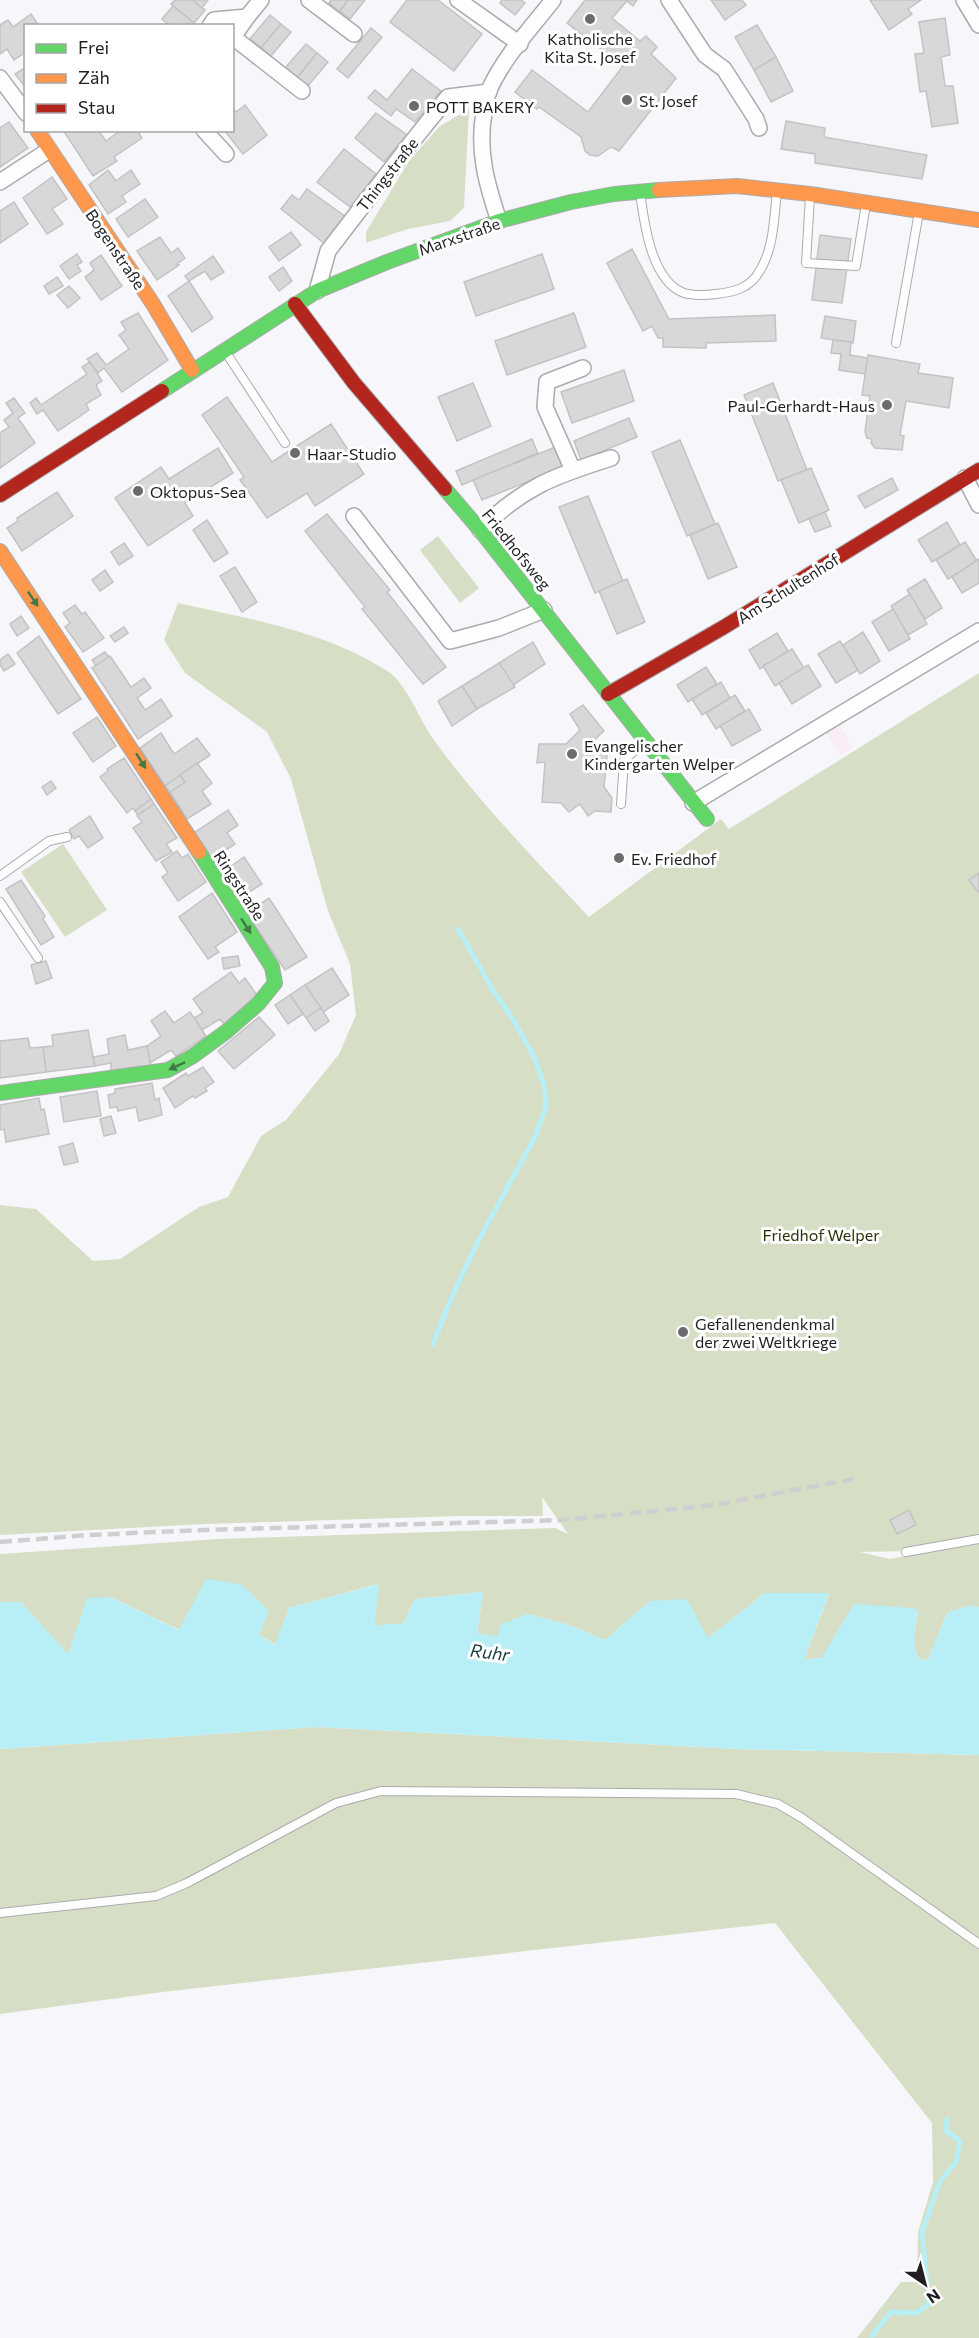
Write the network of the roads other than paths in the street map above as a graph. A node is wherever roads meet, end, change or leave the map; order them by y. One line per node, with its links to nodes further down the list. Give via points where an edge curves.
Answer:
1 (261, 0): 7 (street)
2 (309, 0): 10 (street)
3 (458, 0): 13 (street)
4 (553, 0): 13 (street)
5 (669, 0): 18 (street, via 705,55 724,69)
6 (964, 0): 9 (street)
7 (247, 17): 8 (street, via 214,20); 11 (street)
8 (211, 24)
9 (979, 25)
10 (354, 34)
11 (234, 36)
12 (234, 38): 15 (street)
13 (520, 44): 16 (street)
14 (0, 78): 17 (street)
15 (302, 91)
16 (489, 92): 30 (street, via 481,144); 31 (street, Thingstraße, via 448,97 328,251)
17 (24, 110)
18 (759, 128)
19 (38, 132): 21 (street, Bogenstraße)
20 (206, 132): 22 (street)
21 (49, 150): 23 (street); 36 (street, Bogenstraße, via 153,304)
22 (226, 154)
23 (0, 182)
24 (777, 190): 25 (street, Marxstraße, via 737,186); 25 (lane, via 773,231 759,273 746,287 709,295 686,294 665,279 644,224); 26 (street, Marxstraße)
25 (640, 191): 30 (street, Marxstraße, via 571,202)
26 (810, 194): 27 (street, Marxstraße); 27 (lane, via 806,263 856,266)
27 (866, 202): 28 (street, Marxstraße)
28 (919, 212): 29 (street, Marxstraße); 33 (lane)
29 (979, 220)
30 (499, 221): 31 (street, Marxstraße)
31 (317, 291): 32 (street, Marxstraße)
32 (295, 304): 34 (street, Marxstraße); 45 (street, Friedhofsweg, via 354,384)
33 (896, 343)
34 (224, 350): 36 (street, Marxstraße); 37 (lane)
35 (583, 368): 39 (street, via 547,382 545,407)
36 (192, 370): 42 (street, Marxstraße)
37 (285, 443)
38 (611, 458): 39 (street)
39 (573, 470): 45 (street, via 526,491)
40 (979, 470): 41 (street, Am Schultenhof)
41 (965, 478): 43 (street); 49 (street, Am Schultenhof)
42 (0, 495)
43 (979, 505)
44 (354, 516): 47 (street, via 450,641 499,628)
45 (480, 530): 47 (street, Friedhofsweg)
46 (0, 551): 58 (street, Ringstraße, one-way to 58, via 260,946 272,967 274,983 264,1000 177,1067)
47 (544, 610): 49 (street, Friedhofsweg)
48 (979, 632): 51 (street)
49 (608, 694): 50 (street, Friedhofsweg)
50 (645, 742): 51 (street, Friedhofsweg); 52 (lane, via 624,760)
51 (693, 803): 53 (street, Friedhofsweg)
52 (621, 804)
53 (707, 819)
54 (67, 837): 55 (lane, via 49,841)
55 (0, 876)
56 (0, 902): 57 (lane)
57 (39, 958)
58 (0, 1093)
59 (979, 1539): 60 (lane)
60 (906, 1552)
61 (0, 1913): 62 (lane, via 156,1896 336,1803 381,1791 736,1794 778,1804 802,1818)
62 (979, 1944)

